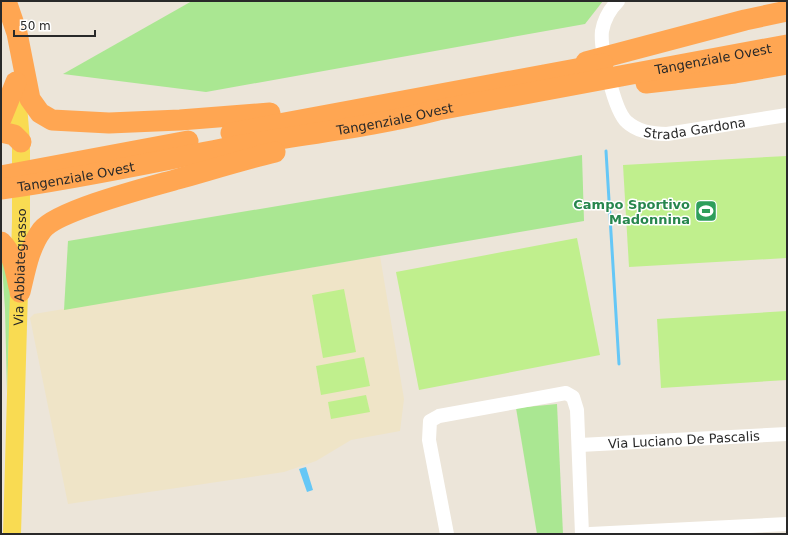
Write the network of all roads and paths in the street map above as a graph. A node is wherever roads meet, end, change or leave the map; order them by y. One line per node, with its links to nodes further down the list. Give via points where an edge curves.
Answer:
1 (5, 1): 7 (main road, Via Abbiategrasso); 9 (highway, via 16,33 30,100 40,113 52,120 109,123 247,116)
2 (618, 1): 10 (street, Strada Gardona, via 605,20 602,42 616,104 627,122 652,134 667,134)
3 (787, 11): 8 (highway, via 671,38)
4 (787, 31): 8 (highway, Tangenziale Ovest)
5 (787, 45): 8 (highway, Tangenziale Ovest)
6 (787, 64): 8 (highway, via 642,84)
7 (16, 82): 11 (highway); 14 (main road, Via Abbiategrasso)
8 (530, 85): 9 (highway, Tangenziale Ovest); 12 (highway, Tangenziale Ovest)
9 (437, 94): 15 (highway, Tangenziale Ovest)
10 (787, 115)
11 (1, 119)
12 (394, 121): 16 (highway, Tangenziale Ovest, via 249,144 40,184); 18 (highway, via 133,192 54,220 43,229 34,242)
13 (1, 132): 14 (highway, via 14,135)
14 (21, 142): 18 (main road, Via Abbiategrasso)
15 (1, 176)
16 (1, 189)
17 (1, 242): 18 (highway, via 11,254)
18 (20, 292): 22 (main road, Via Abbiategrasso)
19 (787, 434): 20 (street, Via Luciano De Pascalis)
20 (580, 445): 23 (street, via 577,410 573,397 566,394 439,416 430,421 429,440); 24 (street)
21 (787, 524): 25 (street)
22 (12, 534)
23 (447, 534)
24 (582, 534)
25 (590, 534)

